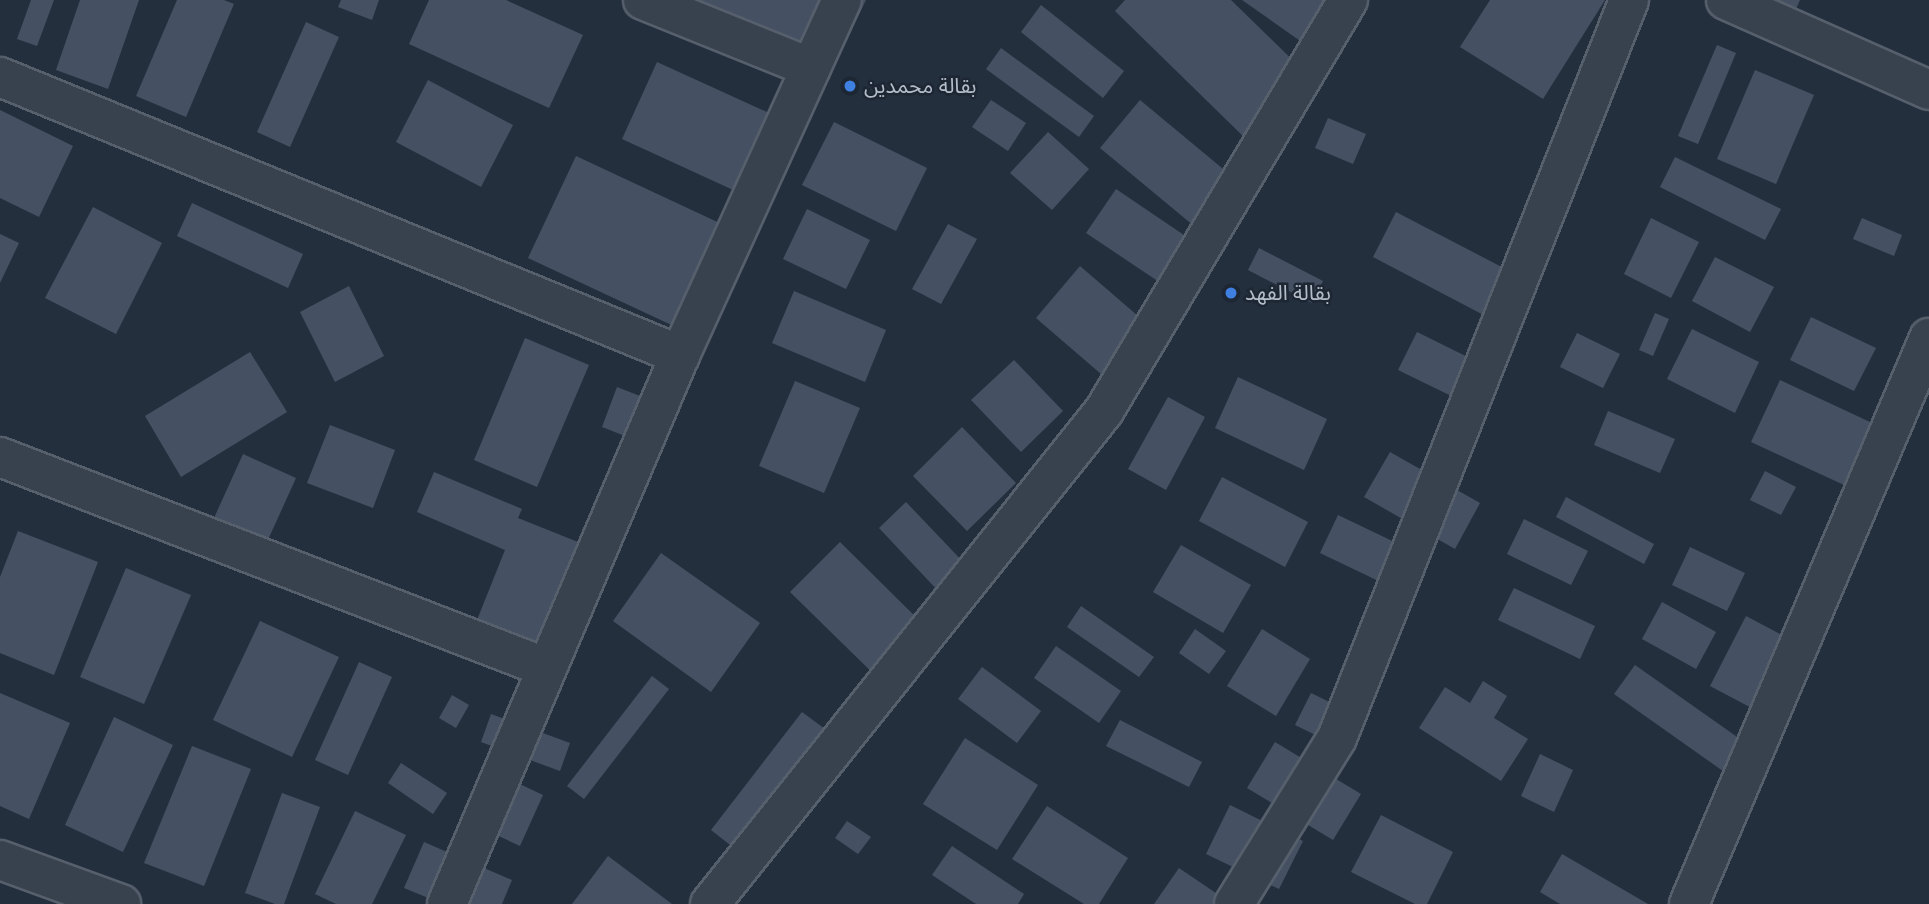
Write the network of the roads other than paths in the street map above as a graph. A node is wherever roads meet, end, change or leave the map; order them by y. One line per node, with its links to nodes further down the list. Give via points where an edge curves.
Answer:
1 (643, 0): 6 (street)
2 (842, 0): 6 (street)
3 (1348, 0): 16 (street, via 1104,411)
4 (1629, 0): 17 (street, via 1337,738)
5 (1726, 0): 8 (street)
6 (811, 68): 10 (street)
7 (0, 77): 10 (street)
8 (1929, 90)
9 (1929, 338): 18 (street)
10 (680, 355): 12 (street)
11 (0, 457): 12 (street)
12 (547, 668): 15 (street)
13 (0, 860): 14 (street)
14 (121, 904)
15 (447, 904)
16 (710, 904)
17 (1234, 904)
18 (1689, 904)

